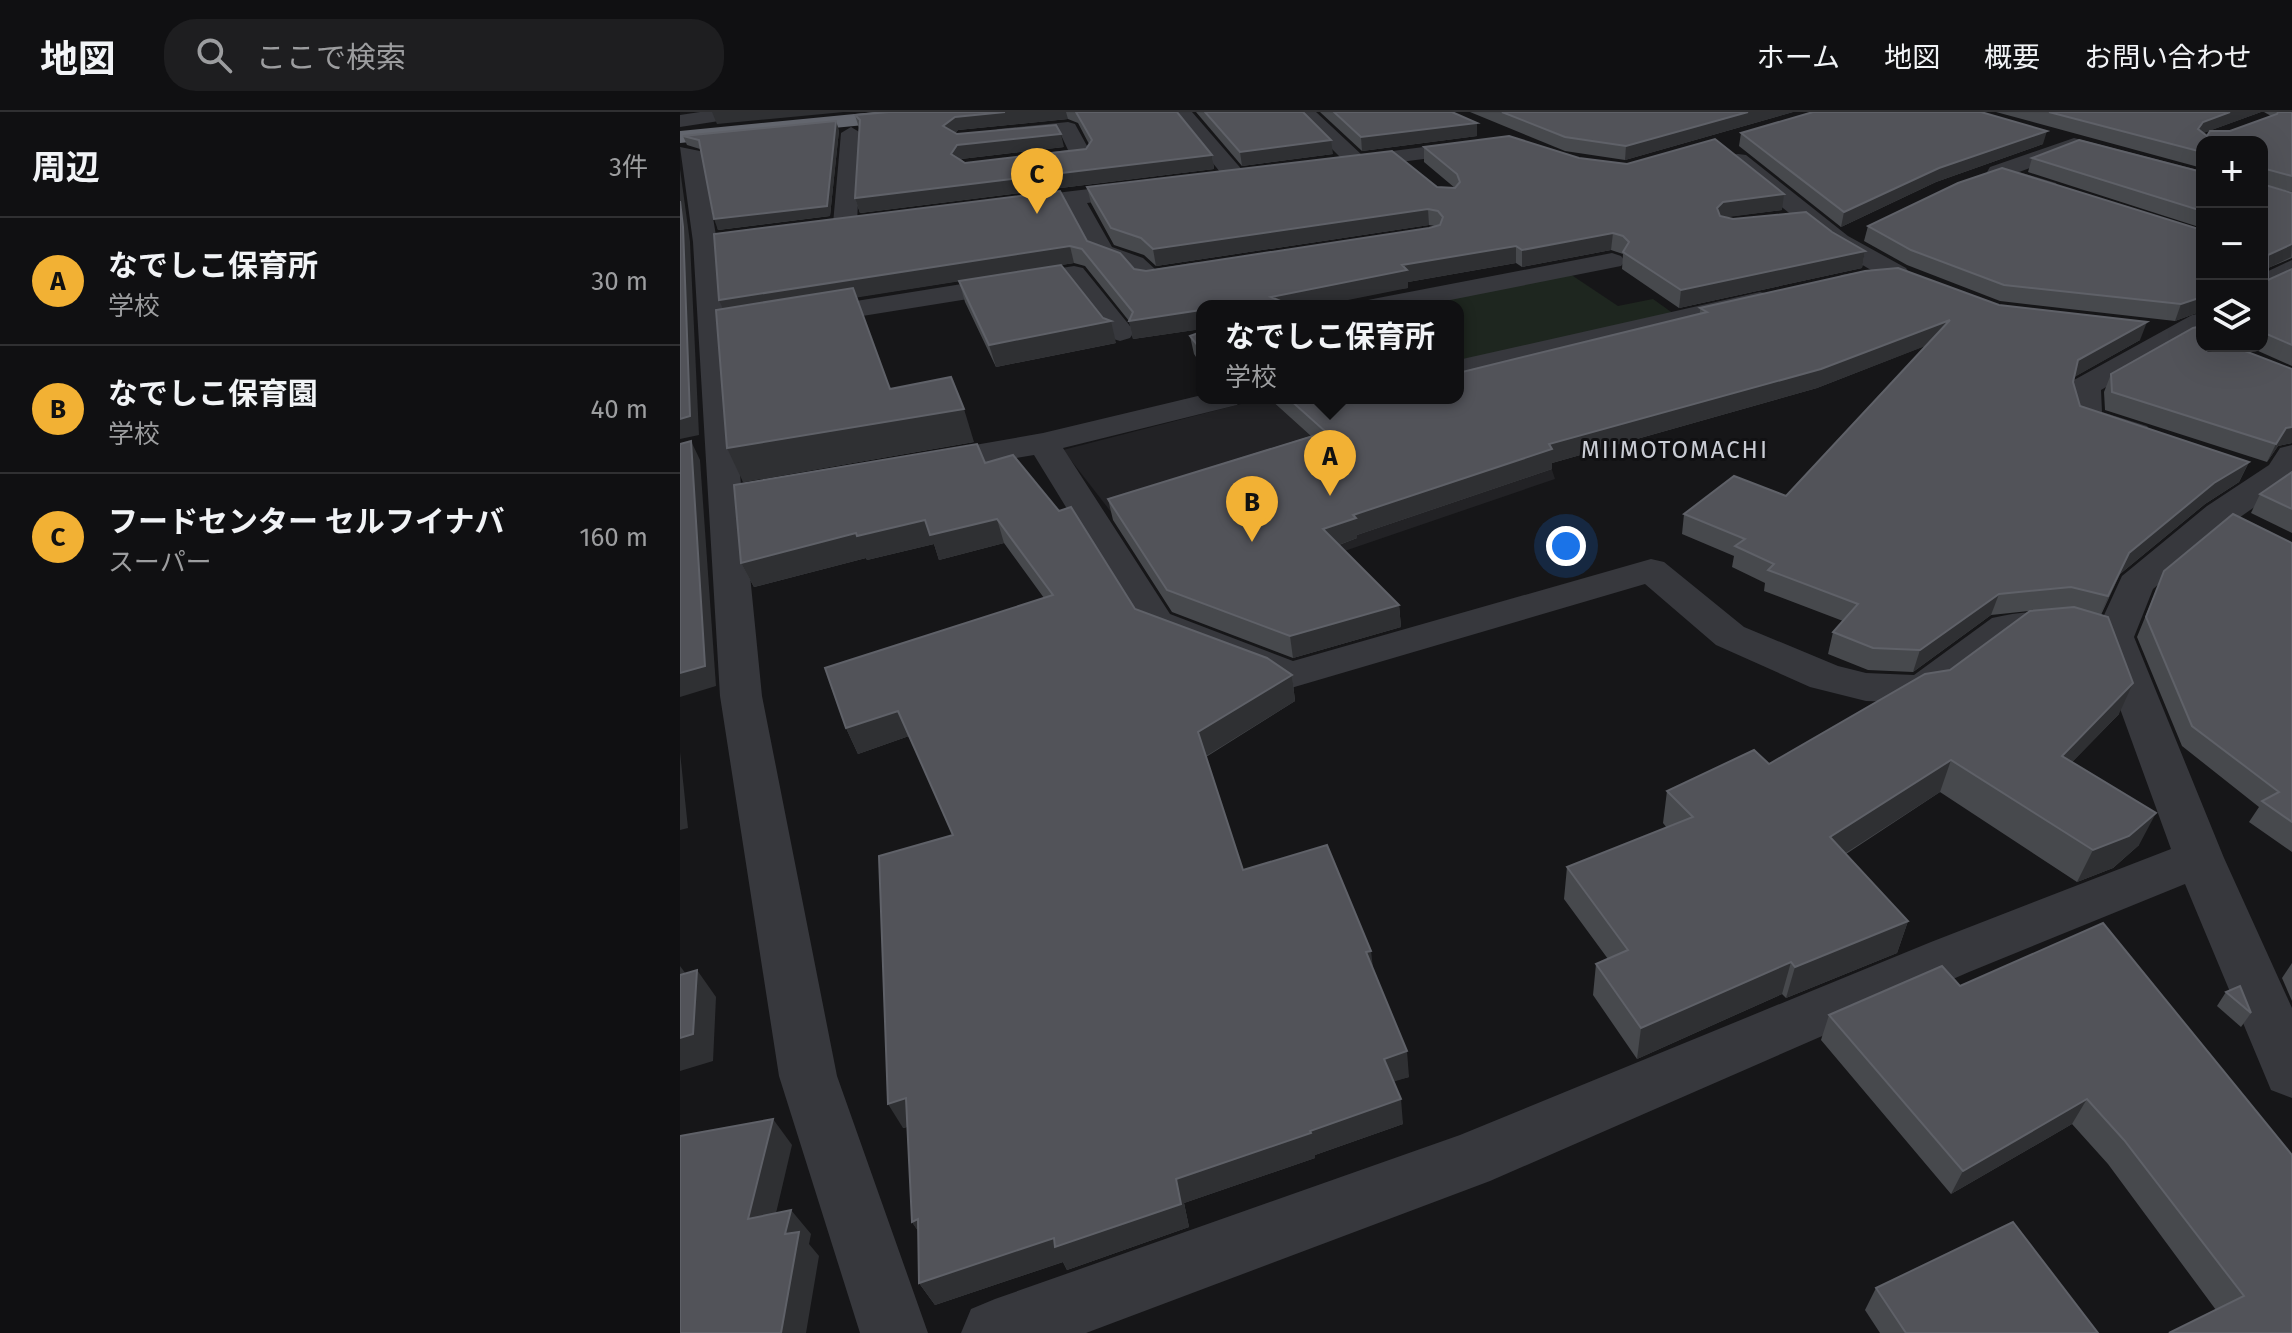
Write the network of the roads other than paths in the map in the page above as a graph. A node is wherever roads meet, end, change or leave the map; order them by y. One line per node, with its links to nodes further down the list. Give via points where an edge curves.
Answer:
1 (739, 112): 5 (street)
2 (936, 112): 9 (highway)
3 (1182, 112): 25 (street)
4 (1305, 112): 17 (street)
5 (680, 121)
6 (1471, 122): 16 (street, via 1507,142)
7 (851, 133): 36 (street)
8 (2039, 134): 12 (street)
9 (680, 137)
10 (976, 137): 15 (street, via 1068,128)
11 (1716, 142): 33 (street)
12 (2074, 144): 19 (street); 21 (street)
13 (2189, 149): 19 (street)
14 (680, 153): 39 (street, via 692,156)
15 (1081, 155): 18 (street); 29 (street, via 1088,171 1110,169)
16 (1399, 156): 17 (street); 23 (street)
17 (1357, 162): 20 (street)
18 (1011, 163)
19 (2150, 164): 24 (street)
20 (1314, 167)
21 (1998, 172): 27 (street); 30 (street)
22 (1259, 174): 25 (street)
23 (1423, 176)
24 (2196, 176)
25 (1236, 177): 26 (street)
26 (1207, 181)
27 (1972, 181)
28 (1163, 187): 29 (street)
29 (1133, 191): 31 (street)
30 (2075, 196)
31 (1073, 198): 32 (street); 43 (street, via 1102,252 1134,263 1149,278)
32 (983, 209)
33 (1807, 217): 35 (street); 40 (street)
34 (873, 221): 36 (street)
35 (1776, 221)
36 (845, 224): 37 (street)
37 (814, 228)
38 (1867, 229): 40 (street)
39 (699, 240): 55 (street)
40 (1839, 241): 45 (street)
41 (1612, 261): 50 (street)
42 (2268, 261): 44 (street)
43 (1219, 267)
44 (2291, 268): 46 (street)
45 (1897, 274): 47 (street); 48 (street)
46 (2268, 281)
47 (1925, 285)
48 (1818, 288)
49 (1789, 294): 56 (street)
50 (1409, 300)
51 (774, 322): 54 (street, via 1074,274)
52 (2139, 330): 53 (street)
53 (2196, 331): 58 (street, via 2085,386 2087,417)
54 (1120, 332)
55 (708, 338): 65 (street, via 706,446 739,496 741,696 808,1076)
56 (1464, 368)
57 (1202, 404): 59 (street)
58 (2158, 440)
59 (1043, 443): 61 (street); 62 (street, via 1156,622 1291,675 1651,570 1730,636 1825,677 1866,687 1923,689 2006,627 2063,623)
60 (2269, 467): 62 (street, via 2238,524 2136,584)
61 (891, 470)
62 (2114, 637): 63 (street)
63 (2199, 858): 64 (street); 66 (street, via 1468,1161)
64 (2292, 1072)
65 (894, 1333)
66 (995, 1333)

